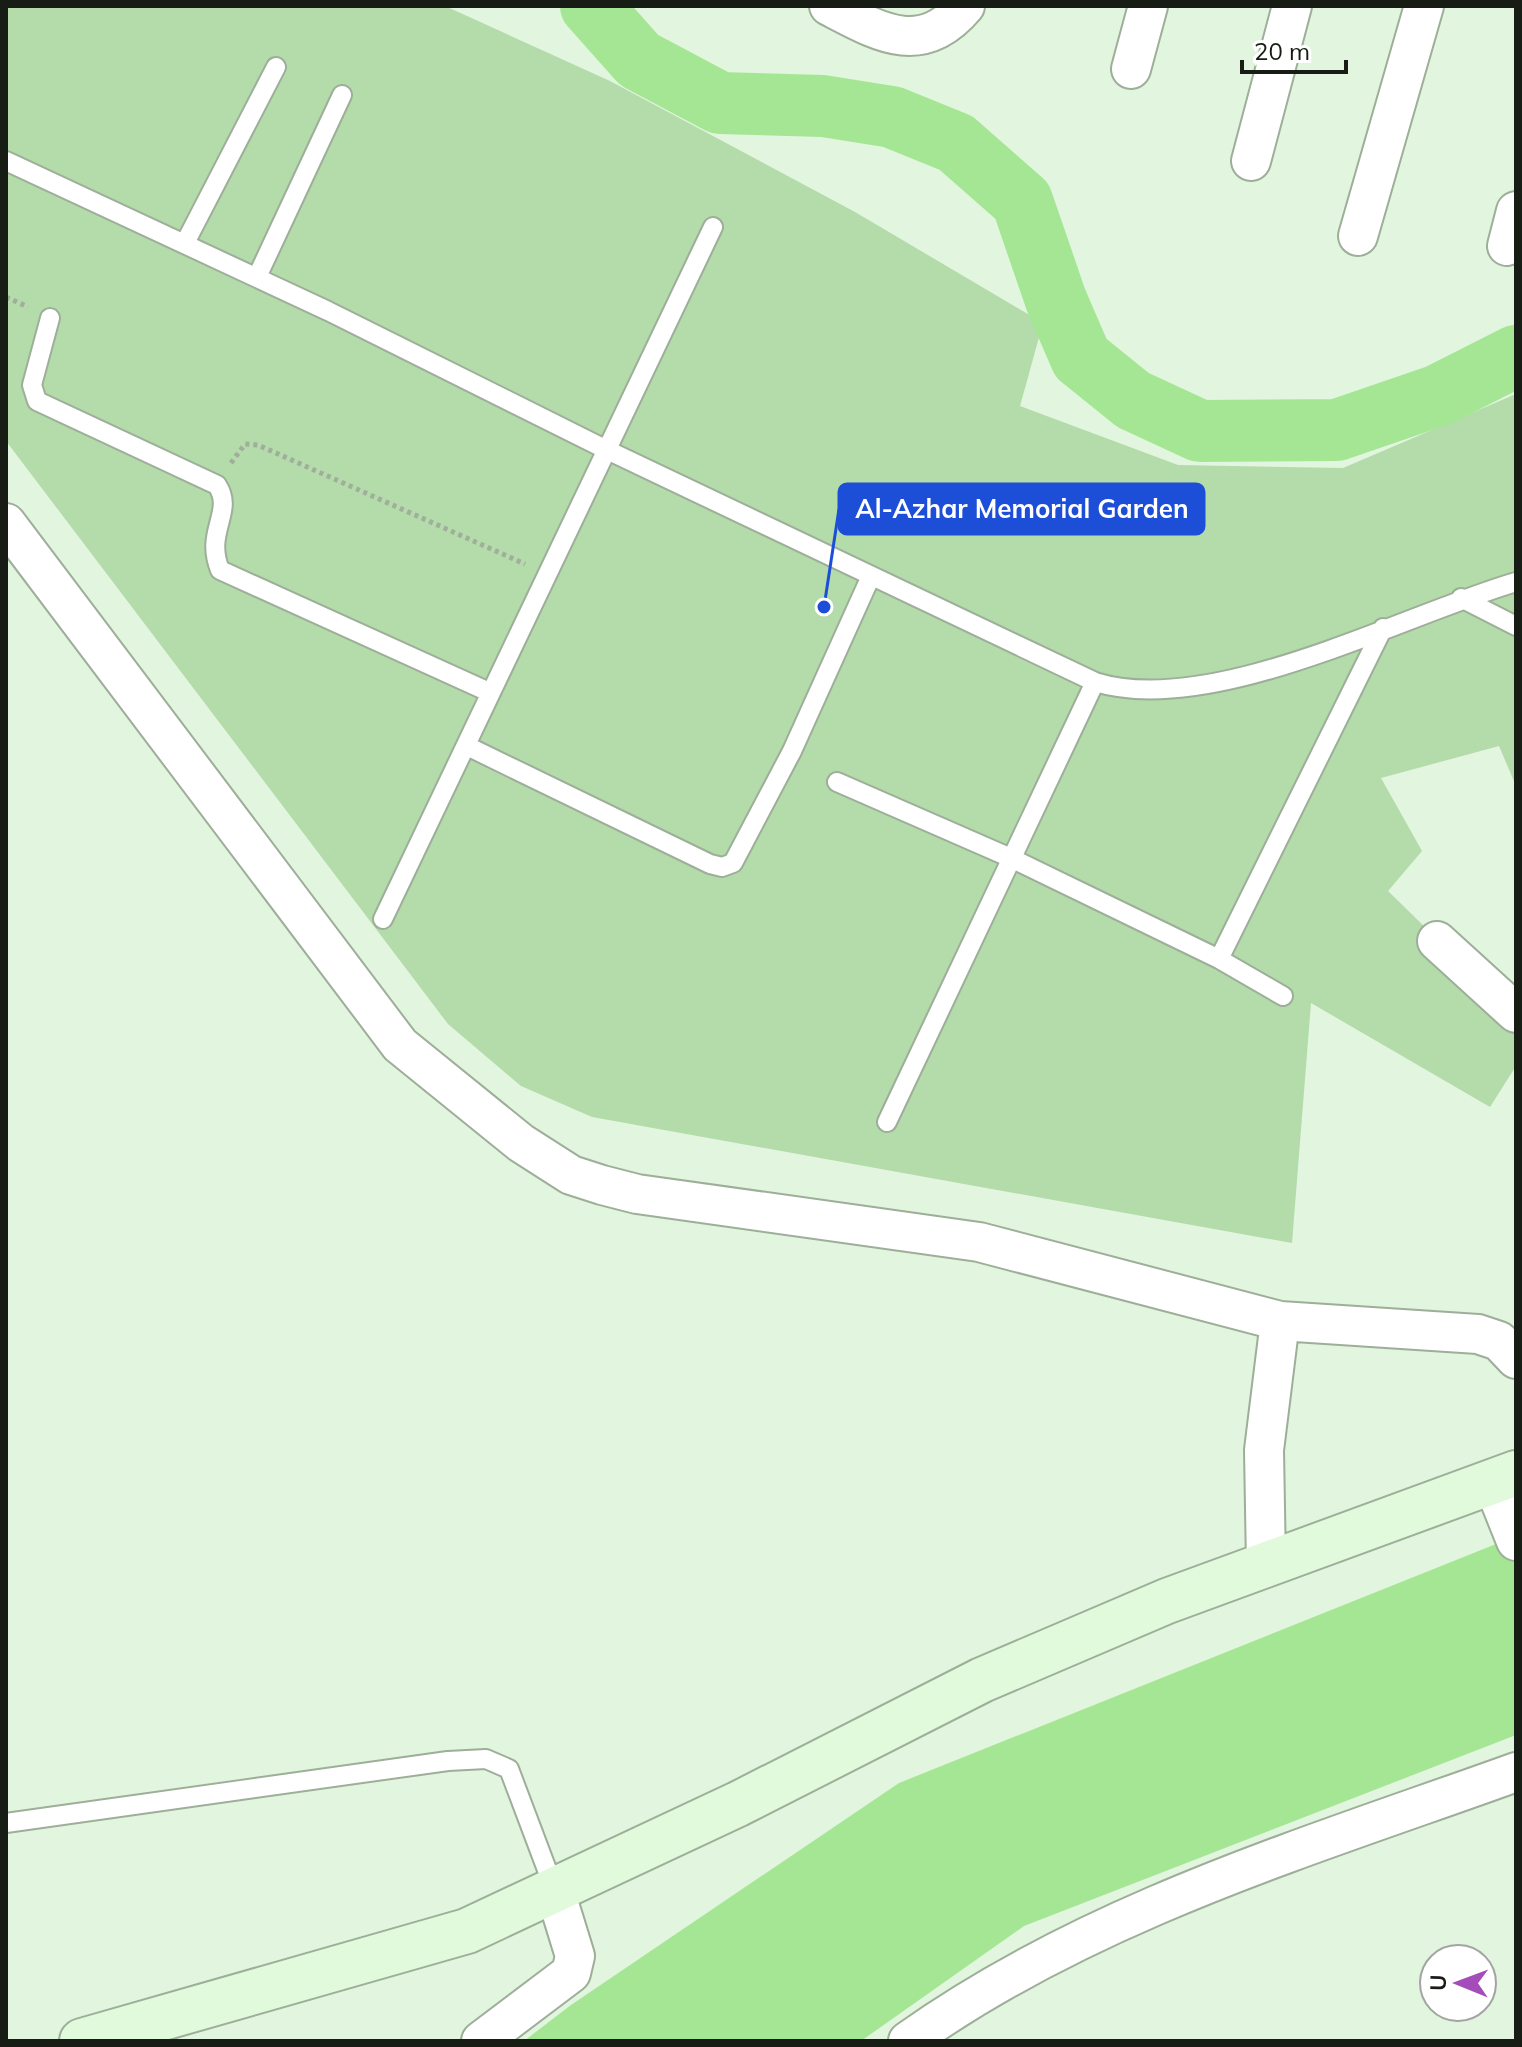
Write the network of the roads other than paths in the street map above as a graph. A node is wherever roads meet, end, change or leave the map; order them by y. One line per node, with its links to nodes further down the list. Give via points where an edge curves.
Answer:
1 (829, 6): 2 (street, via 881,33 911,38 950,24)
2 (965, 6)
3 (1148, 6): 7 (street)
4 (1292, 6): 10 (street)
5 (1424, 6): 12 (street)
6 (276, 67): 13 (lane)
7 (1131, 69)
8 (342, 95): 14 (lane)
9 (6, 161): 13 (lane)
10 (1251, 161)
11 (713, 227): 16 (lane)
12 (1358, 236)
13 (185, 243): 14 (lane)
14 (257, 277): 16 (lane)
15 (50, 318): 24 (lane, via 32,385 37,401 217,485 224,509 213,536 213,553 220,570)
16 (605, 449): 18 (lane); 24 (lane)
17 (6, 523): 34 (street, via 400,1045 460,1096 571,1175 637,1194 979,1242)
18 (871, 576): 23 (lane); 25 (lane, via 792,751 733,863 710,864)
19 (1516, 582): 20 (lane)
20 (1461, 598): 21 (lane); 22 (lane)
21 (1516, 626)
22 (1383, 628): 23 (lane, via 1272,669 1179,690 1123,691); 30 (lane)
23 (1095, 682): 27 (lane)
24 (489, 692): 25 (lane)
25 (467, 746): 28 (lane)
26 (837, 782): 27 (lane)
27 (1011, 858): 30 (lane); 33 (lane)
28 (383, 919)
29 (1437, 941): 32 (street)
30 (1219, 959): 31 (lane)
31 (1283, 996)
32 (1516, 1013)
33 (887, 1122)
34 (1280, 1321): 35 (street, via 1478,1334 1499,1341); 38 (street, via 1264,1450)
35 (1516, 1359)
36 (1504, 1477): 37 (street); 38 (street)
37 (1515, 1537)
38 (1266, 1566): 41 (street, via 1167,1601 982,1680)
39 (1516, 1772): 45 (street, via 1080,1937 963,2002)
40 (6, 1823): 41 (lane, via 486,1759 509,1769)
41 (555, 1891): 42 (street, via 467,1931); 44 (street, via 575,1956 571,1973)
42 (155, 2030): 43 (street)
43 (82, 2041)
44 (481, 2041)
45 (908, 2041)

